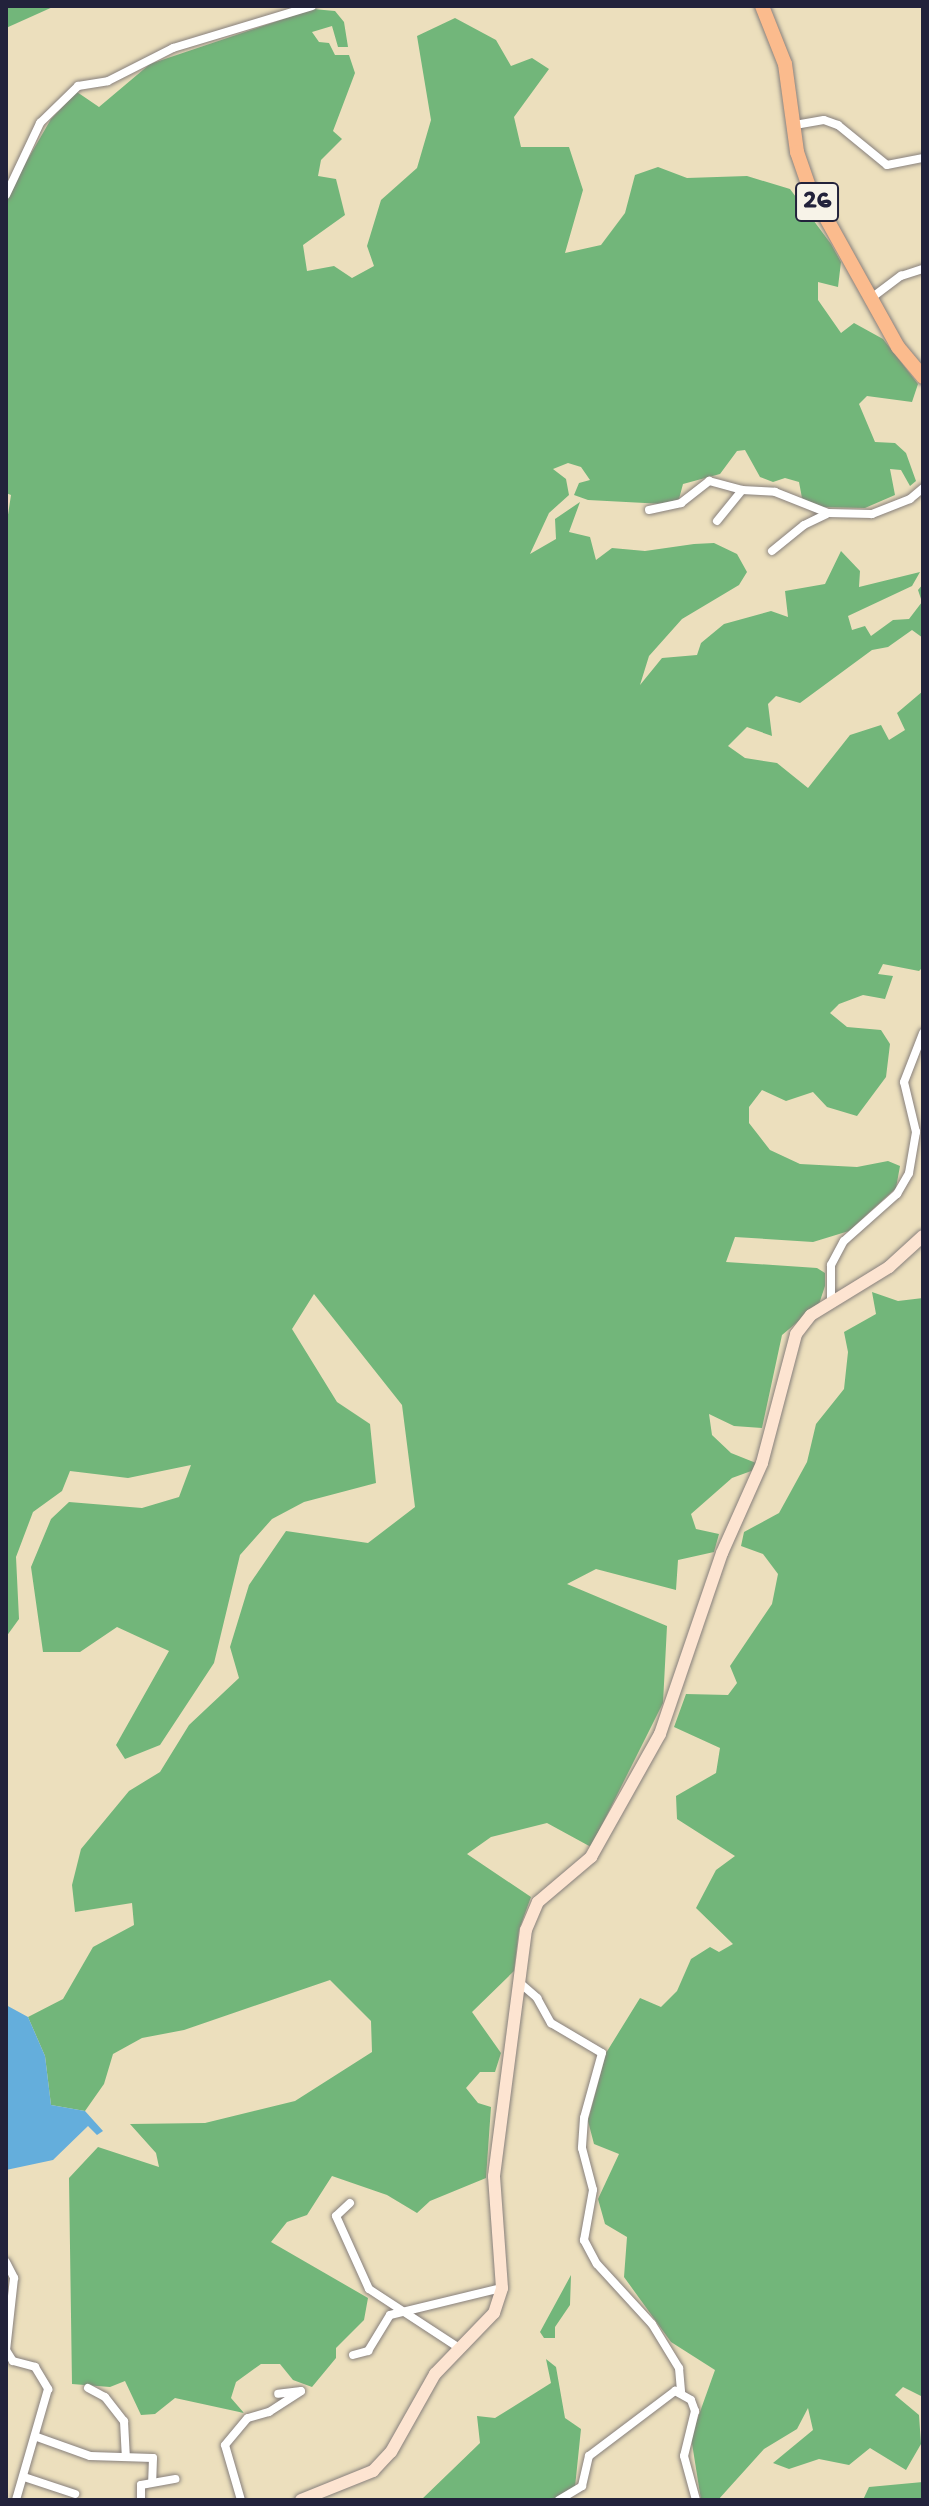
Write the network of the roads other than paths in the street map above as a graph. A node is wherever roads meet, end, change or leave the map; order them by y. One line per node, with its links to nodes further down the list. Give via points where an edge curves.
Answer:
1 (312, 6): 5 (street, via 173,48 130,73 78,86 40,123)
2 (762, 6): 3 (main road, 26, via 785,64)
3 (795, 125): 4 (street, via 824,120 838,125 887,165); 7 (main road, 26, via 810,189)
4 (923, 158)
5 (6, 195)
6 (923, 269): 7 (street, via 901,276)
7 (870, 299): 8 (main road, 26)
8 (923, 377)
9 (923, 488): 12 (street, via 872,514)
10 (742, 490): 11 (street, via 709,481 681,503); 12 (street, via 775,492); 13 (street)
11 (649, 510)
12 (828, 513): 14 (street)
13 (717, 521)
14 (772, 551)
15 (923, 1033): 17 (street, via 904,1082 916,1132 909,1173 897,1194 844,1241 831,1265)
16 (923, 1236): 17 (street, via 889,1267)
17 (831, 1301): 18 (street, via 796,1334 786,1359 762,1463 722,1553 660,1734 591,1857 538,1902 526,1930)
18 (520, 1983): 21 (street, via 494,2176); 26 (street, via 537,1998 551,2023 602,2053 584,2118 582,2148 593,2190 584,2240 597,2264 652,2324 679,2368)
19 (350, 2203): 22 (street, via 336,2216 369,2289)
20 (6, 2262): 28 (street, via 14,2278 6,2350 13,2361 35,2367 48,2389)
21 (502, 2288): 22 (street); 23 (street, via 494,2313)
22 (398, 2311): 23 (street, via 444,2334); 24 (street, via 368,2351)
23 (459, 2348): 37 (street, via 435,2374 391,2452 373,2471)
24 (353, 2355)
25 (88, 2388): 29 (street, via 105,2397 124,2421)
26 (681, 2392): 38 (street, via 667,2395 589,2456 582,2486); 39 (street, via 695,2411 684,2456)
27 (278, 2394): 36 (street, via 301,2391 269,2412 248,2418 225,2445)
28 (37, 2437): 29 (street, via 90,2456); 30 (street)
29 (126, 2457): 32 (street, via 153,2458)
30 (24, 2477): 33 (street); 34 (street)
31 (175, 2479): 32 (street)
32 (152, 2481): 35 (street, via 141,2485)
33 (75, 2494)
34 (16, 2500)
35 (141, 2500)
36 (241, 2500)
37 (301, 2500)
38 (559, 2500)
39 (696, 2500)

